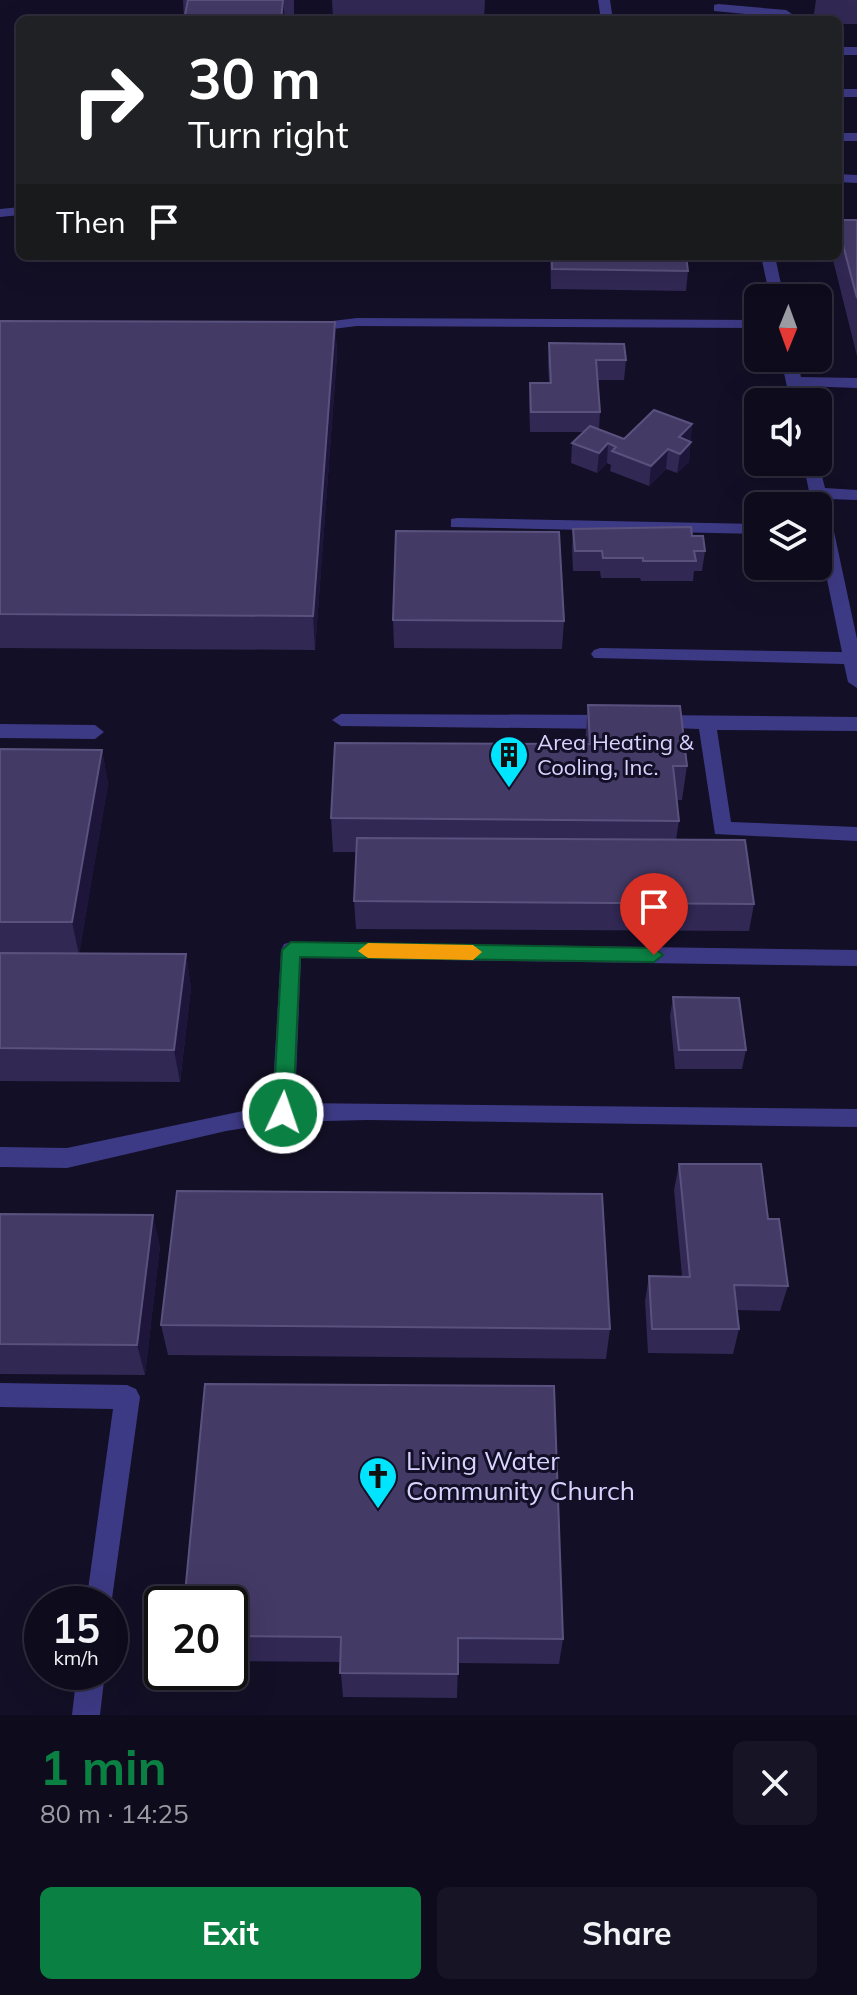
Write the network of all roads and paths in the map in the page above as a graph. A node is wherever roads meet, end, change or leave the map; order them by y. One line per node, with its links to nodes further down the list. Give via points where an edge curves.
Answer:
1 (718, 9): 2 (street)
2 (778, 16)
3 (769, 260): 4 (street)
4 (774, 284)
5 (744, 324): 6 (street, via 357,322)
6 (290, 331)
7 (792, 372): 8 (street)
8 (794, 381): 9 (street); 10 (street)
9 (857, 383)
10 (795, 388)
11 (832, 494): 12 (street)
12 (857, 495)
13 (457, 523): 14 (street)
14 (744, 529)
15 (832, 558): 16 (street)
16 (849, 603): 18 (street)
17 (600, 654): 18 (street)
18 (852, 658): 19 (street)
19 (857, 682)
20 (341, 720): 21 (street)
21 (707, 723): 22 (street); 25 (street, via 722,829)
22 (857, 724)
23 (0, 731): 24 (street)
24 (95, 732)
25 (857, 834)
26 (857, 958): 27 (street, via 291,950)
27 (283, 1113): 28 (street); 29 (street, via 67,1158)
28 (857, 1118)
29 (0, 1157)
30 (0, 1395): 31 (street, via 127,1397)
31 (102, 1586)
32 (89, 1690): 33 (street)
33 (86, 1715)

